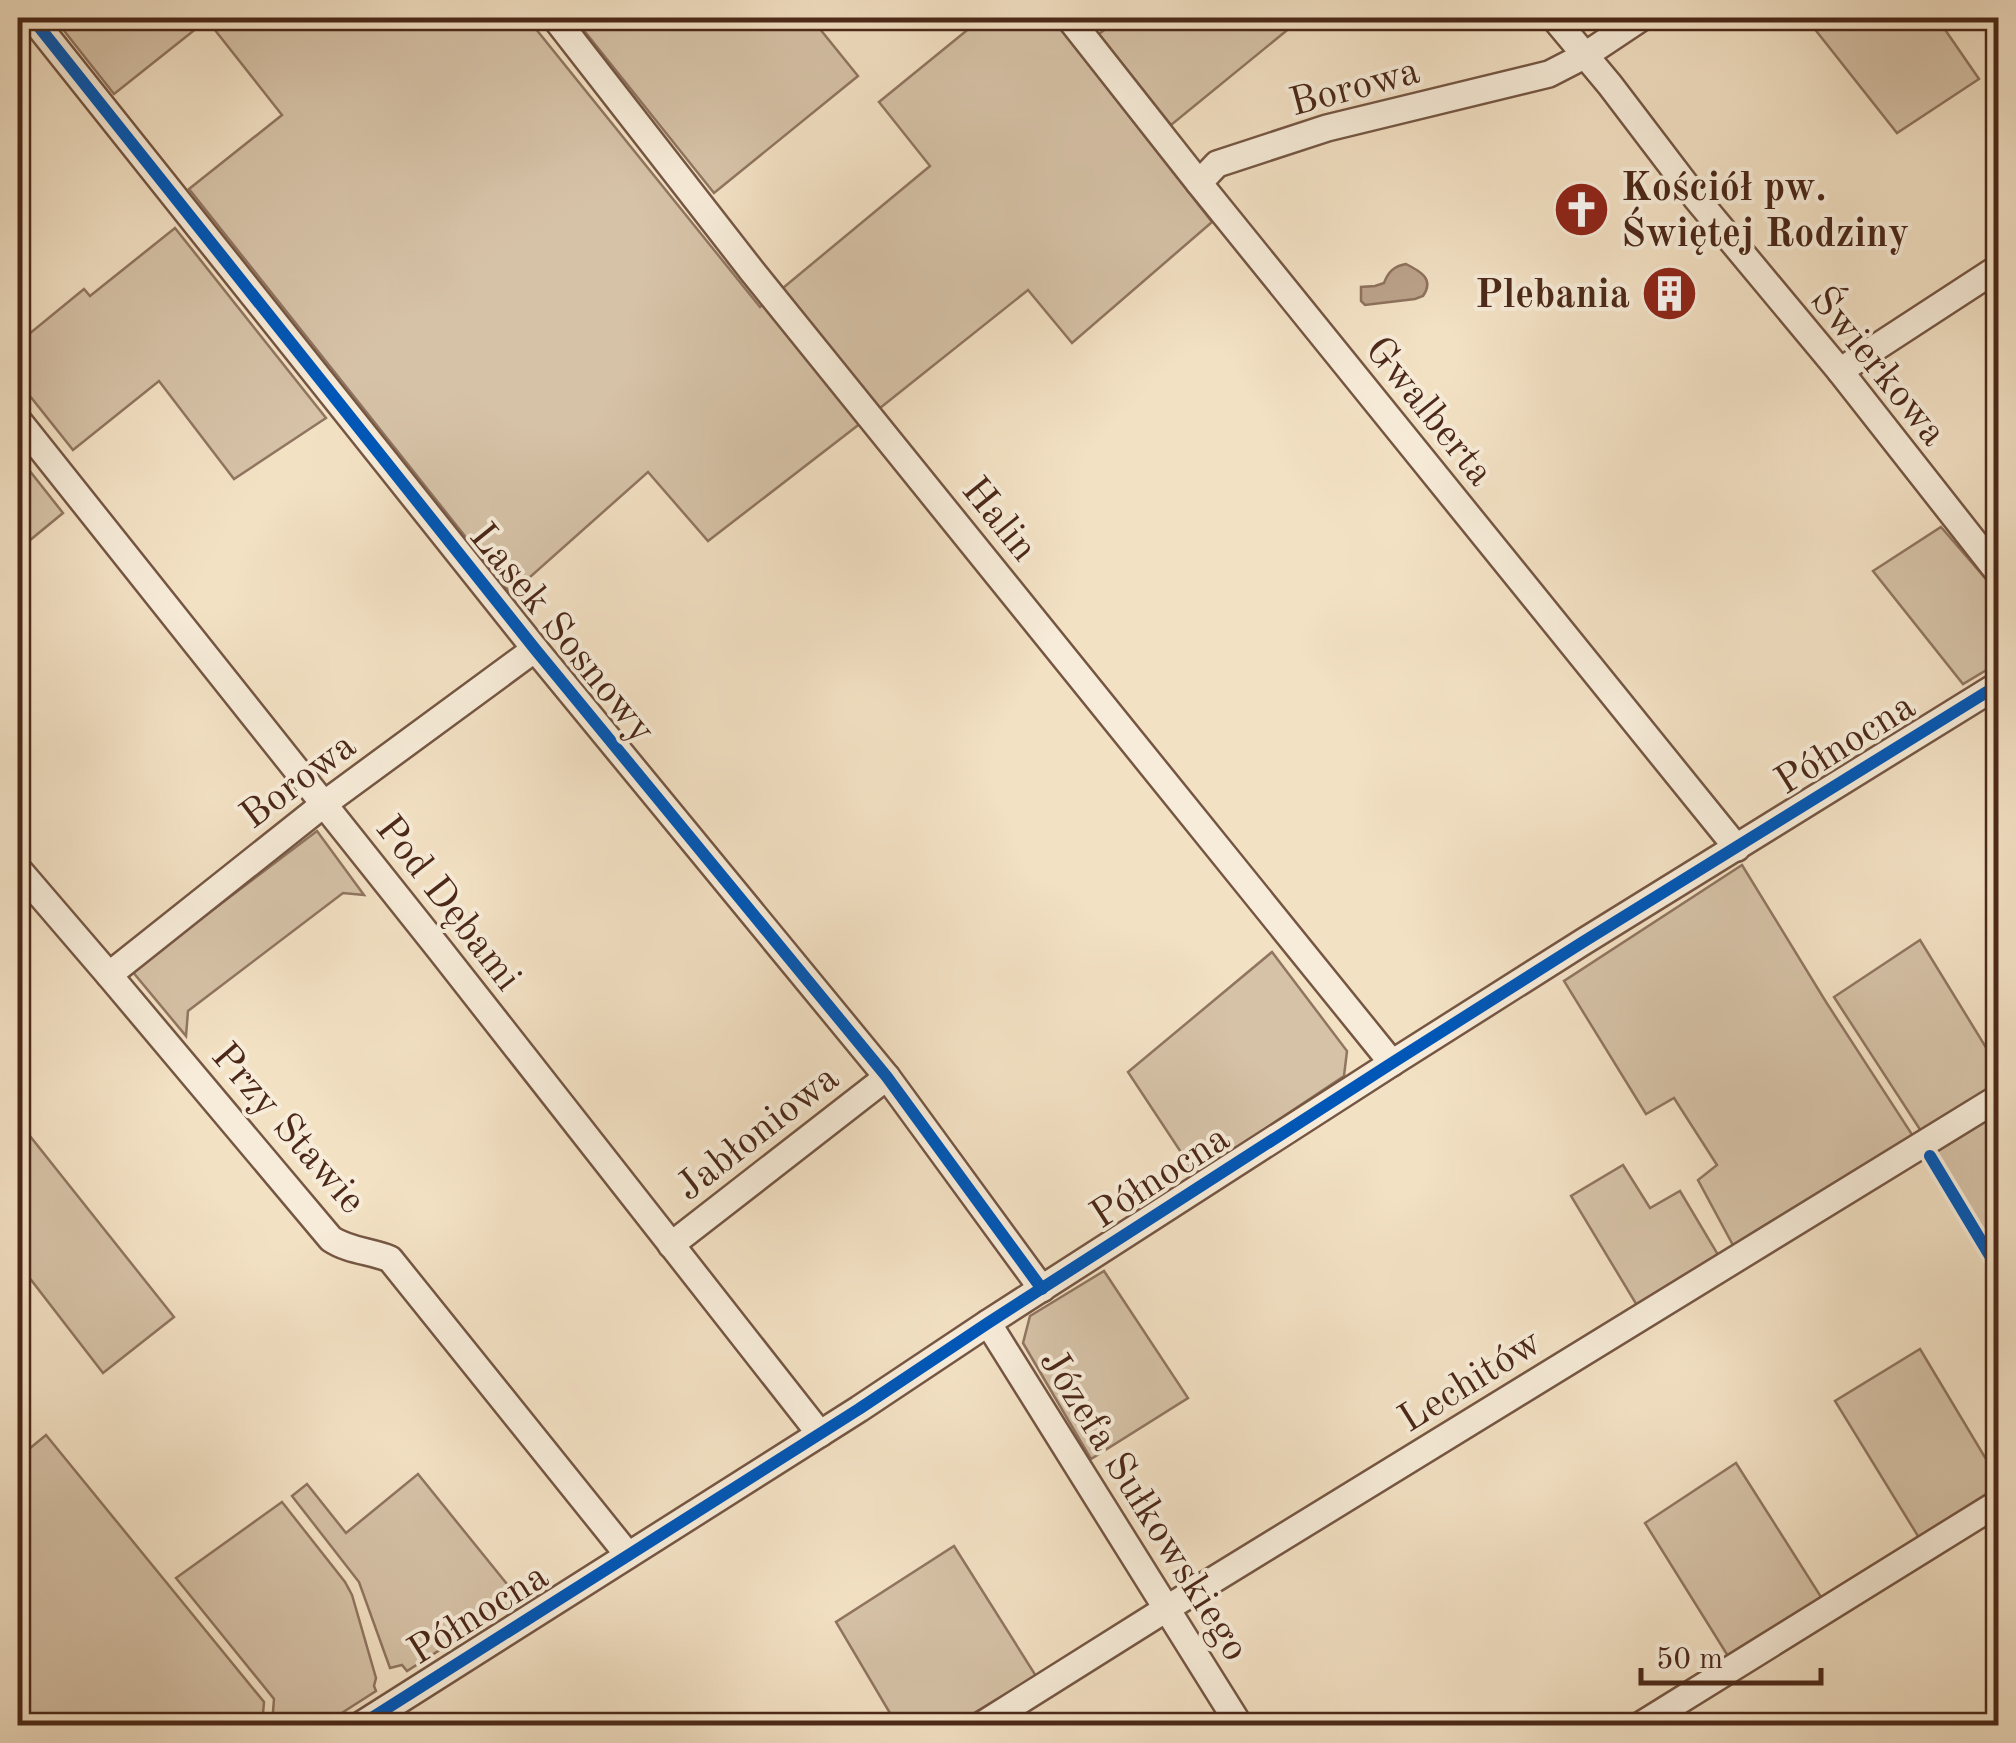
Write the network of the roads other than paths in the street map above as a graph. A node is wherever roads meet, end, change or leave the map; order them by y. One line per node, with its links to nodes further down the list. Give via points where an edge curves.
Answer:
1 (32, 18): 12 (street, Lasek Sosnowy)
2 (555, 18): 18 (street, Halin)
3 (1069, 18): 7 (street, Gwalberta)
4 (1554, 18): 6 (street, Świerkowa)
5 (1641, 18): 6 (street, Borowa)
6 (1584, 56): 7 (street, Borowa, via 1550,74 1328,128 1217,164); 9 (street, Świerkowa)
7 (1199, 183): 15 (street, Gwalberta)
8 (1998, 268): 9 (street)
9 (1840, 371): 11 (street, Świerkowa)
10 (18, 420): 14 (street, Pod Dębami)
11 (1998, 572)
12 (535, 649): 14 (street, Borowa); 19 (street, Lasek Sosnowy)
13 (1998, 685): 15 (street, Północna)
14 (324, 804): 17 (street, Borowa); 21 (street, Pod Dębami)
15 (1737, 848): 18 (street, Północna)
16 (18, 869): 17 (street, Przy Stawie)
17 (109, 974): 26 (street, Przy Stawie, via 331,1239 390,1259)
18 (1392, 1063): 22 (street, Północna)
19 (887, 1077): 21 (street, Jabłoniowa); 22 (street, Lasek Sosnowy)
20 (1998, 1098): 27 (street, Lechitów)
21 (671, 1245): 24 (street, Pod Dębami)
22 (1042, 1289): 23 (street, Północna)
23 (988, 1323): 24 (street, Północna); 27 (street, Józefa Sułkowskiego)
24 (820, 1434): 26 (street, Północna)
25 (1998, 1503): 31 (street)
26 (628, 1555): 28 (street, Północna)
27 (1166, 1608): 29 (street, Lechitów); 30 (street, Józefa Sułkowskiego)
28 (358, 1726)
29 (980, 1726)
30 (1240, 1726)
31 (1639, 1726)

